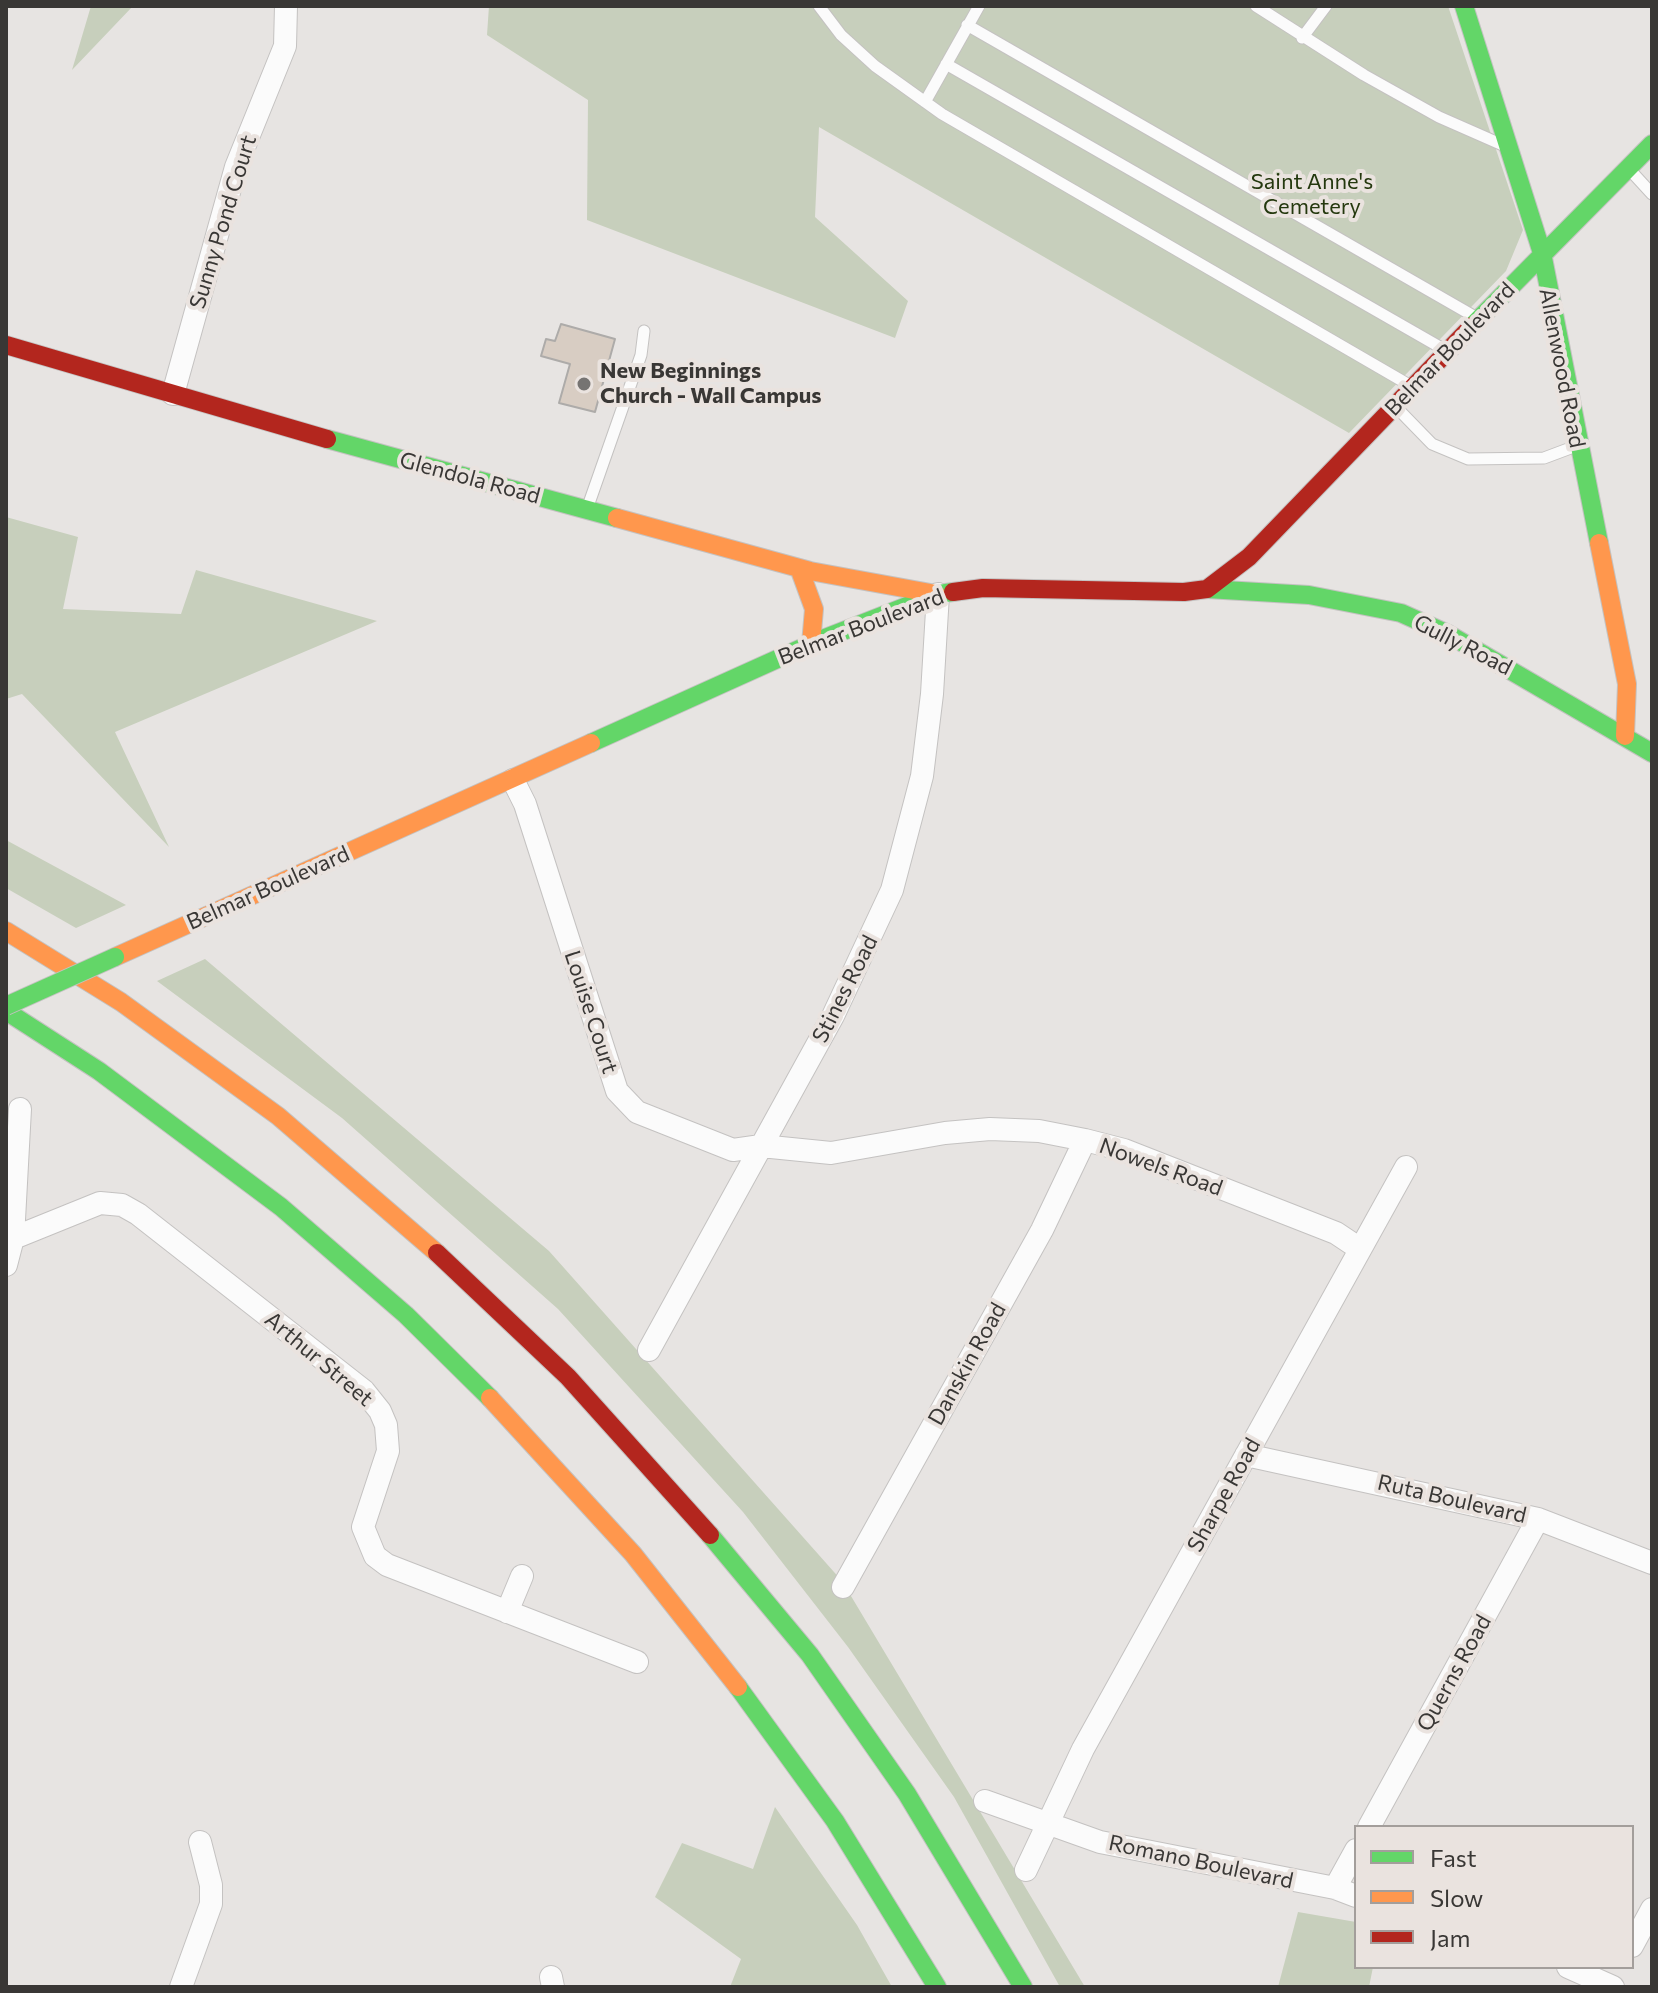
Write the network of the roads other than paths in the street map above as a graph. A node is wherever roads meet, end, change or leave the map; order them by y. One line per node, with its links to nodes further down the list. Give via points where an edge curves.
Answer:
1 (286, 6): 21 (street, Sunny Pond Court, via 285,46 236,167)
2 (819, 6): 10 (lane, via 841,35)
3 (979, 6): 7 (lane)
4 (1256, 6): 8 (lane)
5 (1326, 6): 8 (lane)
6 (1464, 6): 12 (main road, Allenwood Road)
7 (967, 25): 9 (lane); 16 (lane)
8 (1302, 38): 12 (lane, via 1439,117)
9 (946, 64): 10 (lane); 19 (lane)
10 (925, 102): 20 (lane)
11 (1652, 144): 13 (main road, Belmar Boulevard)
12 (1510, 147): 15 (main road, Allenwood Road)
13 (1627, 167): 14 (lane); 15 (main road, Belmar Boulevard)
14 (1652, 194)
15 (1542, 253): 16 (main road, Belmar Boulevard); 23 (main road, Allenwood Road)
16 (1479, 319): 19 (main road, Belmar Boulevard)
17 (644, 331): 24 (lane, via 641,355)
18 (6, 345): 21 (main road, Glendola Road)
19 (1447, 352): 20 (main road, Belmar Boulevard)
20 (1413, 387): 22 (main road, Belmar Boulevard)
21 (173, 394): 24 (main road, Glendola Road)
22 (1395, 406): 23 (lane, via 1432,444 1468,459 1544,458); 26 (main road, Belmar Boulevard, via 1249,557)
23 (1577, 446): 29 (main road, Allenwood Road, via 1627,684)
24 (587, 510): 25 (main road, Glendola Road)
25 (799, 568): 27 (main road, Glendola Road); 28 (main road, via 814,609)
26 (1207, 589): 27 (main road, Belmar Boulevard, via 983,588); 29 (main road, Gully Road, via 1309,595 1401,613 1448,634)
27 (938, 594): 28 (main road, Belmar Boulevard); 36 (street, Stines Road, via 922,776 892,890 839,1004)
28 (811, 644): 31 (main road, Belmar Boulevard)
29 (1625, 736): 30 (main road, Gully Road)
30 (1652, 753)
31 (513, 780): 33 (main road, Belmar Boulevard, bridge); 36 (street, Louise Court, via 621,1099 637,1112 733,1150)
32 (6, 931): 62 (main road, via 121,1002 278,1116 465,1277 577,1387 668,1485 810,1655 915,1806)
33 (6, 1009): 61 (main road, via 111,1079 281,1207 466,1372 633,1554 711,1648 835,1821)
34 (20, 1109): 38 (street)
35 (1085, 1140): 36 (street, Nowels Road, via 990,1129 817,1154); 39 (street, Nowels Road, via 1124,1150 1336,1233); 46 (street, Danskin Road, via 1042,1230)
36 (761, 1146): 41 (street, Stines Road)
37 (1406, 1167): 39 (street, Sharpe Road)
38 (9, 1239): 40 (street); 47 (street, Arthur Street, via 100,1203 122,1205 138,1214 364,1391 380,1411 388,1451 363,1527 375,1556)
39 (1360, 1249): 42 (street, Sharpe Road)
40 (6, 1265)
41 (649, 1350)
42 (1246, 1455): 43 (street, Ruta Boulevard); 50 (street, Sharpe Road, via 1083,1749)
43 (1538, 1519): 44 (street, Ruta Boulevard); 51 (street, Querns Road)
44 (1652, 1563)
45 (522, 1576): 47 (street)
46 (843, 1587)
47 (507, 1612): 48 (street, Arthur Street)
48 (637, 1662)
49 (985, 1801): 50 (street, Romano Boulevard)
50 (1047, 1825): 54 (street, Sharpe Road); 55 (street, Romano Boulevard, via 1100,1842)
51 (1370, 1825)
52 (200, 1842): 60 (street, via 211,1904)
53 (1354, 1858): 55 (street)
54 (1026, 1870)
55 (1346, 1892)
56 (1652, 1909): 57 (street)
57 (1634, 1942)
58 (1575, 1969): 59 (street)
59 (1615, 1980)
60 (181, 1987)
61 (937, 1987)
62 (1023, 1987)

